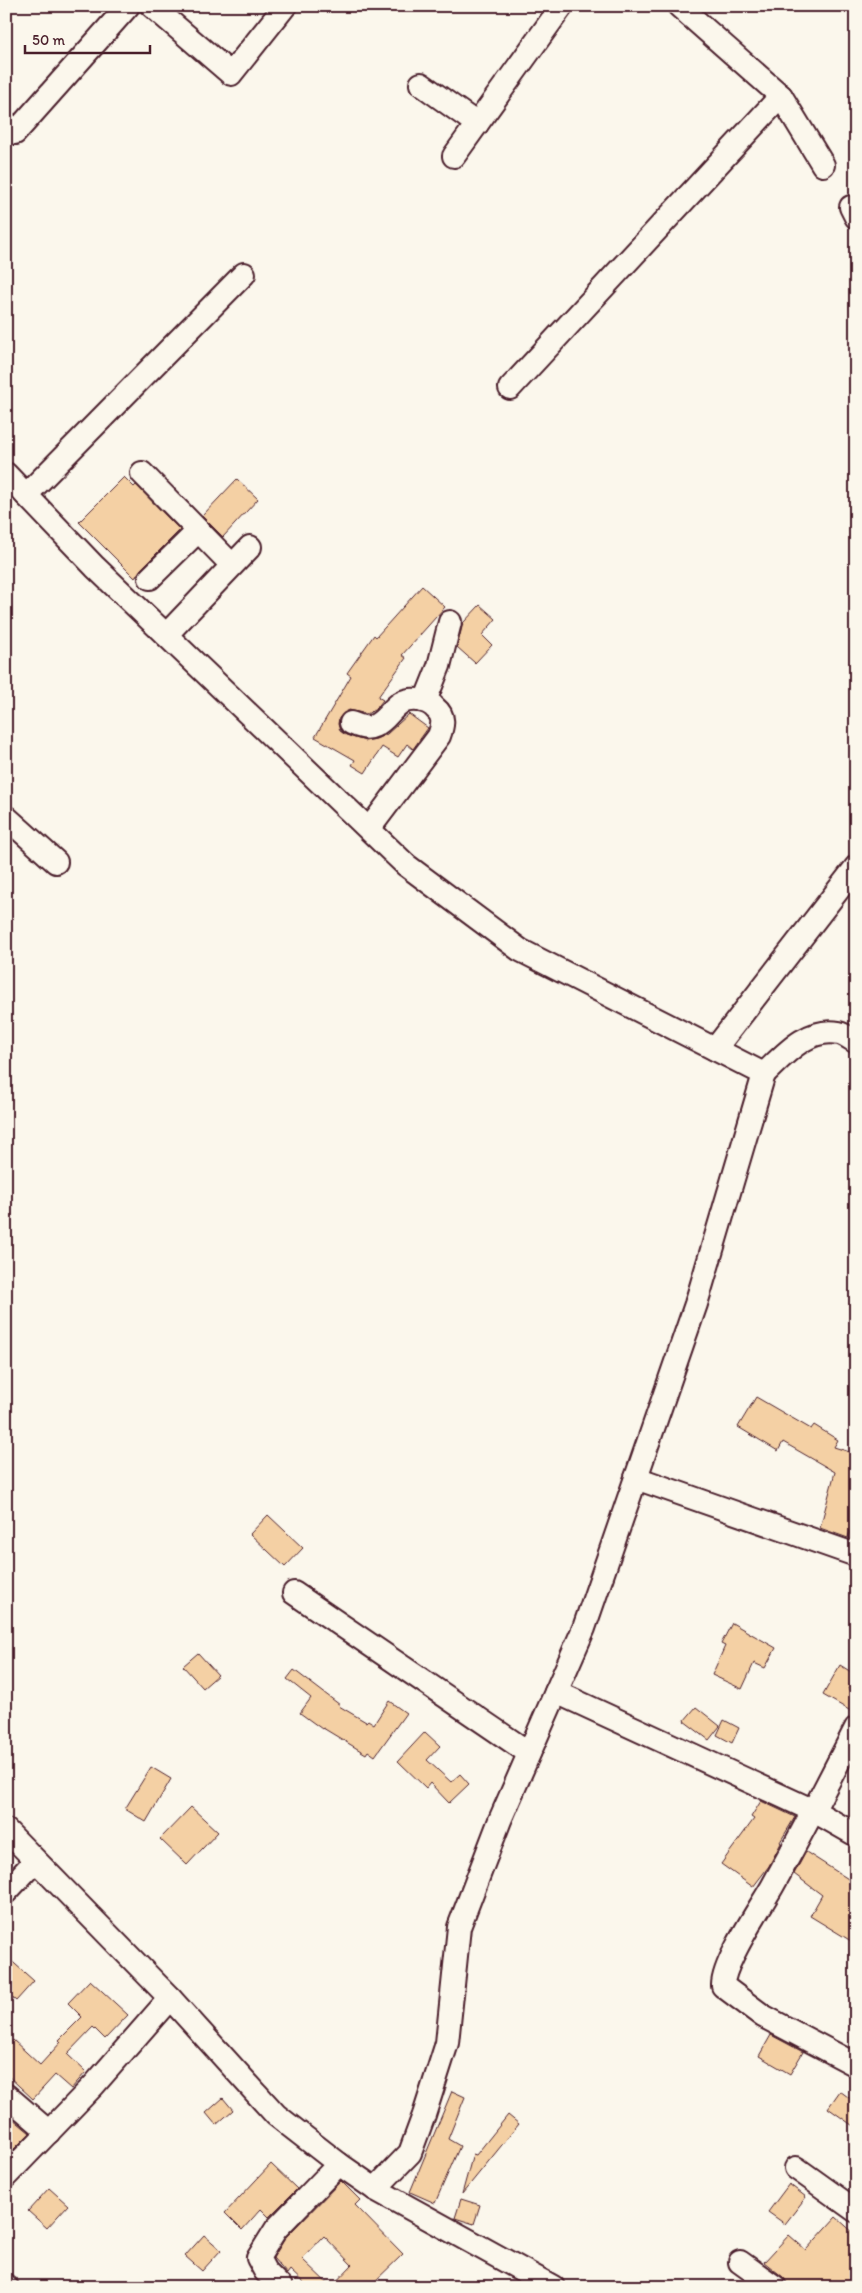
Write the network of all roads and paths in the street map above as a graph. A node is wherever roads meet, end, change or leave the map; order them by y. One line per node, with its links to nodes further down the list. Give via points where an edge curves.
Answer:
1 (128, 6): 8 (street, via 15,133)
2 (152, 6): 3 (street, via 230,74)
3 (285, 6)
4 (562, 6): 9 (street)
5 (679, 6): 7 (street)
6 (421, 84): 9 (street)
7 (781, 96): 11 (street); 13 (street)
8 (6, 123)
9 (477, 124): 10 (street)
10 (454, 156)
11 (823, 165)
12 (244, 274): 16 (street)
13 (510, 388)
14 (142, 473): 17 (street)
15 (6, 474): 16 (street)
16 (26, 495): 22 (street)
17 (198, 531): 19 (street); 20 (street)
18 (250, 548): 19 (street)
19 (232, 565): 22 (street)
20 (150, 578)
21 (450, 622): 23 (street, via 439,666)
22 (166, 635): 26 (street)
23 (424, 700): 24 (street, via 400,702 375,726 367,728); 26 (street, via 442,716 440,736)
24 (351, 723)
25 (6, 817): 27 (street)
26 (368, 830): 30 (street, via 406,865 520,950)
27 (56, 862)
28 (856, 867): 30 (street)
29 (856, 1042): 31 (street, via 840,1033 819,1032 796,1044)
30 (715, 1050): 31 (street)
31 (764, 1074): 32 (street, via 696,1304)
32 (636, 1478): 33 (street); 35 (street, via 584,1628)
33 (856, 1555)
34 (294, 1593): 37 (street)
35 (556, 1692): 37 (street); 38 (street)
36 (856, 1728): 38 (street)
37 (529, 1753): 50 (street, via 459,1927 447,2042 424,2115 410,2153)
38 (814, 1811): 40 (street); 44 (street, via 722,1980 723,1986 763,2016)
39 (6, 1830): 41 (street)
40 (856, 1835)
41 (35, 1861): 42 (street); 43 (street)
42 (6, 1892)
43 (170, 1998): 46 (street); 47 (street, via 276,2115)
44 (856, 2066)
45 (6, 2096): 46 (street)
46 (49, 2132): 49 (street)
47 (339, 2164): 50 (street); 53 (street, via 276,2229 258,2258 265,2271)
48 (796, 2168): 51 (street)
49 (6, 2176)
50 (375, 2189): 54 (street)
51 (856, 2211)
52 (740, 2262): 55 (street)
53 (281, 2287)
54 (553, 2287)
55 (775, 2287)

